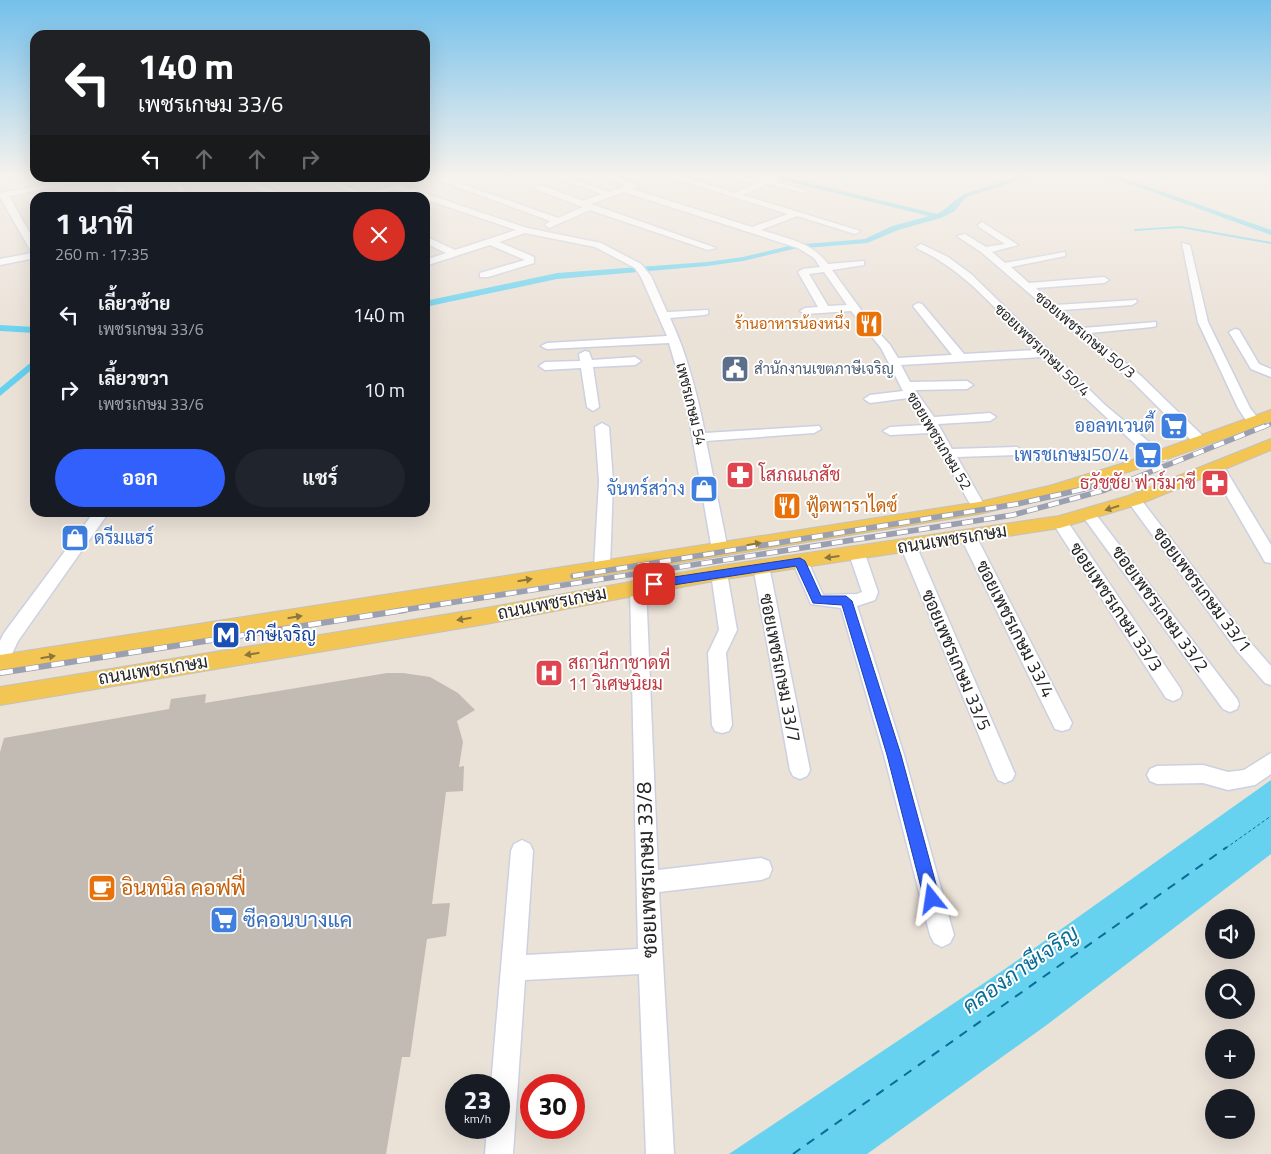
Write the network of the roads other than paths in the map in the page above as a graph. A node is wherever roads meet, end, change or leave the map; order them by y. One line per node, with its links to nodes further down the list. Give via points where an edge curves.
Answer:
1 (20, 229): 15 (street)
2 (523, 229): 10 (street)
3 (535, 229): 10 (street)
4 (654, 229): 18 (street)
5 (749, 229): 9 (street)
6 (756, 229): 9 (street)
7 (847, 229): 11 (street)
8 (988, 229): 19 (street, via 1013,245)
9 (753, 230): 27 (street, ซอยเพชรเกษม 52, via 812,252)
10 (529, 231): 14 (street); 38 (street, เพชรเกษม 54, via 598,245 642,271)
11 (854, 231)
12 (962, 236): 19 (street, ซอยเพชรเกษม 50/3)
13 (430, 241): 20 (street)
14 (490, 241): 20 (street); 28 (street, via 531,258 531,261)
15 (30, 244)
16 (1185, 246): 57 (street, via 1203,322 1244,408)
17 (921, 247): 45 (street, ซอยเพชรเกษม 50/4, via 938,254 963,275)
18 (710, 248)
19 (984, 250): 26 (street, ซอยเพชรเกษม 50/3)
20 (454, 253): 23 (street)
21 (1062, 254): 26 (street)
22 (30, 256): 24 (street)
23 (430, 260)
24 (0, 262)
25 (861, 263): 27 (street)
26 (1003, 266): 30 (street, ซอยเพชรเกษม 50/3)
27 (827, 268): 33 (street, ซอยเพชรเกษม 52); 35 (street, via 803,272)
28 (484, 275)
29 (1104, 280): 30 (street)
30 (1027, 286): 34 (street, ซอยเพชรเกษม 50/3)
31 (1132, 302): 34 (street)
32 (918, 306): 46 (street)
33 (855, 308): 35 (street); 48 (street, ซอยเพชรเกษม 52)
34 (1053, 308): 40 (street, ซอยเพชรเกษม 50/3)
35 (825, 310): 36 (street)
36 (805, 311)
37 (704, 312): 38 (street)
38 (664, 316): 42 (street, เพชรเกษม 54)
39 (1152, 324): 40 (street)
40 (1080, 331): 63 (street, ซอยเพชรเกษม 50/3, via 1137,379)
41 (1235, 332): 51 (street, via 1255,366)
42 (674, 339): 43 (street); 62 (street, เพชรเกษม 54)
43 (584, 344): 44 (street); 49 (street)
44 (548, 346)
45 (1046, 353): 46 (street); 67 (street, ซอยเพชรเกษม 50/4, via 1122,427)
46 (961, 358): 48 (street)
47 (635, 361): 49 (street)
48 (894, 362): 53 (street, ซอยเพชรเกษม 52)
49 (587, 364): 50 (street); 55 (street)
50 (545, 366)
51 (1271, 373)
52 (967, 385): 53 (street)
53 (909, 390): 54 (street); 58 (street, ซอยเพชรเกษม 52)
54 (870, 399)
55 (593, 407)
56 (990, 418): 58 (street)
57 (1263, 418): 63 (main road, ถนนเพชรเกษม)
58 (932, 425): 61 (street); 66 (street, ซอยเพชรเกษม 52)
59 (602, 427): 81 (street, via 606,481)
60 (814, 429): 62 (street)
61 (890, 431)
62 (700, 437): 76 (street, เพชรเกษม 54)
63 (1201, 442): 67 (main road, ถนนเพชรเกษม)
64 (1271, 444): 68 (main road, ถนนเพชรเกษม)
65 (1017, 451): 66 (street)
66 (947, 453): 70 (street, ซอยเพชรเกษม 52)
67 (1161, 458): 70 (main road, ถนนเพชรเกษม, via 1066,488)
68 (1217, 468): 69 (main road, ถนนเพชรเกษม); 78 (street)
69 (1134, 500): 71 (main road, ถนนเพชรเกษม, one-way to 71); 86 (street, ซอยเพชรเกษม 33/1)
70 (979, 508): 76 (main road, ถนนเพชรเกษม, one-way to 70)
71 (1089, 515): 73 (main road, ถนนเพชรเกษม); 89 (street, ซอยเพชรเกษม 33/2)
72 (98, 517): 85 (street, via 10,638)
73 (1060, 522): 74 (main road, ถนนเพชรเกษม); 87 (street, ซอยเพชรเกษม 33/3)
74 (968, 536): 75 (main road, ถนนเพชรเกษม); 90 (street, ซอยเพชรเกษม 33/4)
75 (908, 545): 77 (main road, ถนนเพชรเกษม); 94 (street, ซอยเพชรเกษม 33/5)
76 (720, 550): 81 (main road, ถนนเพชรเกษม)
77 (857, 554): 79 (main road, ถนนเพชรเกษม, one-way to 79); 84 (street, via 870,592 865,598)
78 (1271, 558)
79 (800, 561): 80 (main road, ถนนเพชรเกษม); 84 (street, via 817,600)
80 (761, 566): 82 (main road, ถนนเพชรเกษม); 93 (street, ซอยเพชรเกษม 33/7)
81 (602, 568): 85 (main road, ถนนเพชรเกษม, one-way to 81)
82 (719, 573): 83 (main road, ถนนเพชรเกษม); 91 (street, via 728,630 717,653)
83 (638, 586): 88 (main road, ถนนเพชรเกษม, one-way to 88, via 486,616); 98 (street, ซอยเพชรเกษม 33/8)
84 (846, 601): 99 (street, via 894,755)
85 (0, 663)
86 (1271, 678)
87 (1173, 693)
88 (0, 696)
89 (1230, 704)
90 (1062, 723)
91 (722, 725)
92 (1271, 762): 95 (street, via 1248,779 1228,781 1203,774)
93 (800, 770)
94 (1005, 774)
95 (1157, 775)
96 (522, 851): 101 (street)
97 (760, 869): 98 (street)
98 (646, 882): 100 (street, ซอยเพชรเกษม 33/8)
99 (942, 935)
100 (650, 961): 101 (street); 103 (street, ซอยเพชรเกษม 33/8)
101 (513, 968): 102 (street)
102 (499, 1154)
103 (660, 1154)

